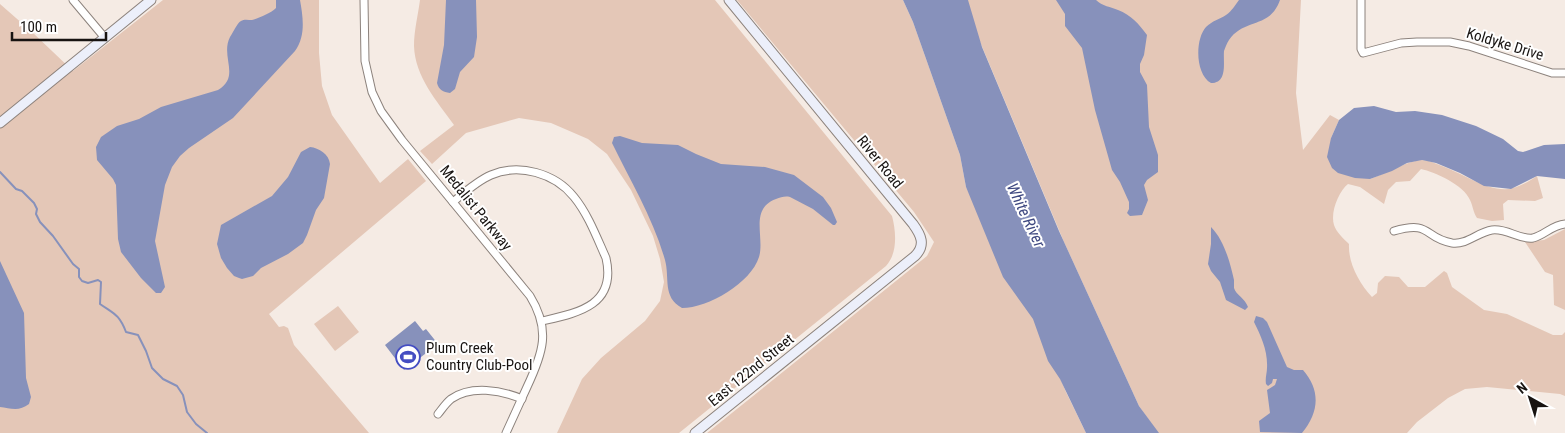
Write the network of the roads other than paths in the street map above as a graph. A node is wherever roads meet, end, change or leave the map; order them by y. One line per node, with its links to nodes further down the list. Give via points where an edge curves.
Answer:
1 (73, 0): 6 (street)
2 (151, 0): 6 (street)
3 (364, 0): 9 (street, Medalist Parkway, via 367,77 378,106 388,123)
4 (729, 0): 13 (street, River Road, via 921,237 922,246 915,256)
5 (1361, 0): 7 (street, Koldyke Drive, via 1363,53 1401,43 1450,42 1552,73)
6 (104, 38): 8 (street)
7 (1565, 73)
8 (0, 123)
9 (453, 202): 12 (street, Medalist Parkway, via 530,296); 12 (street, via 490,176 516,170 548,177 575,198 606,258 607,278 600,296 586,308)
10 (1565, 224): 11 (street, via 1532,238 1494,230 1457,243 1441,239 1421,227)
11 (1394, 231)
12 (542, 321): 14 (street, Medalist Parkway, via 540,359)
13 (825, 328): 17 (street, East 122nd Street)
14 (522, 399): 15 (street, via 498,391 468,392 452,398); 16 (street, Medalist Parkway)
15 (438, 414)
16 (506, 433)
17 (695, 433)

